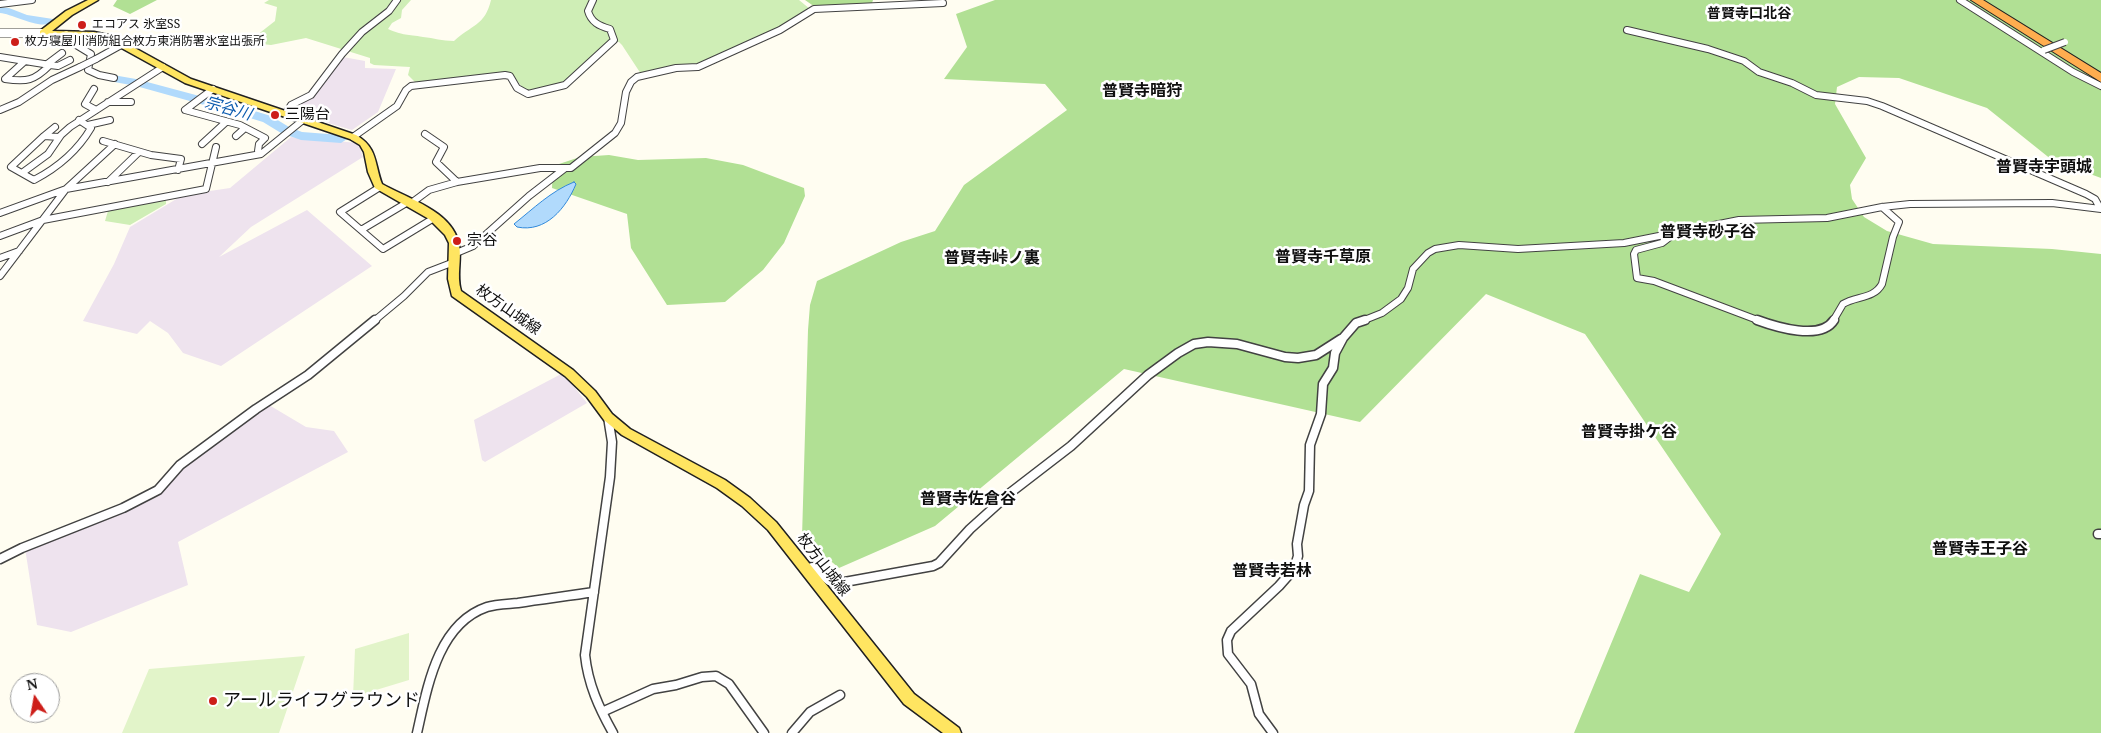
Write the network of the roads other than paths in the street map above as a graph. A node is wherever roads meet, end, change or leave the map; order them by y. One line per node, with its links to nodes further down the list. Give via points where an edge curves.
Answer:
1 (32, 0): 7 (street)
2 (94, 0): 10 (main road, via 69,13)
3 (397, 0): 31 (street, via 342,54 312,95 291,105)
4 (593, 0): 43 (street, via 588,10 590,17 599,26 610,29 614,40 565,85 528,94 505,75 419,84 406,90 397,106)
5 (1960, 0): 15 (street)
6 (1978, 0): 22 (highway)
7 (0, 4)
8 (943, 4): 51 (street, via 814,9 780,30 698,66 637,77 626,92 622,123 615,133 571,168)
9 (1627, 30): 60 (street, via 1717,52 1816,95 1882,106 2086,194 2095,199)
10 (43, 33): 11 (main road); 12 (street)
11 (66, 34): 14 (main road, via 94,35); 23 (street, via 68,40 91,54 88,70)
12 (2, 35)
13 (2065, 42): 15 (street, bridge)
14 (123, 44): 21 (main road); 29 (street, bridge)
15 (2042, 51): 24 (street)
16 (62, 53): 20 (street)
17 (2, 59): 19 (street)
18 (70, 60): 20 (street, via 58,66)
19 (26, 61): 20 (street); 20 (street, via 5,79 27,82 40,75)
20 (48, 65)
21 (163, 67): 26 (main road, via 188,81); 27 (street)
22 (2101, 77)
23 (114, 78)
24 (2101, 86)
25 (94, 89): 30 (street, via 85,104)
26 (213, 89): 31 (main road); 35 (street, via 185,110)
27 (108, 102): 28 (street); 30 (street)
28 (131, 102)
29 (0, 110)
30 (96, 110): 32 (street)
31 (286, 113): 34 (main road)
32 (79, 120): 36 (street); 42 (street)
33 (110, 120): 36 (street)
34 (303, 120): 43 (main road); 49 (street)
35 (226, 122): 38 (street); 46 (street, via 211,132)
36 (88, 125): 53 (street, via 91,128 88,136 46,175 34,180)
37 (55, 127): 40 (street)
38 (245, 128): 41 (street); 49 (street, via 265,138 259,144)
39 (425, 134): 55 (street, via 444,147 436,162)
40 (44, 136): 42 (street); 53 (street, via 11,167)
41 (236, 136)
42 (59, 137): 53 (street, via 48,154)
43 (353, 137): 56 (main road, via 369,151)
44 (103, 141): 45 (street)
45 (115, 144): 48 (street); 57 (street)
46 (202, 144)
47 (216, 147): 50 (street)
48 (139, 152): 52 (street, via 181,159); 54 (street)
49 (260, 154): 50 (street)
50 (212, 164): 52 (street); 63 (street, via 206,189)
51 (564, 169): 55 (street, via 540,168); 69 (street)
52 (178, 170): 54 (street)
53 (22, 173)
54 (108, 182): 57 (street)
55 (457, 182): 58 (street, via 429,190)
56 (380, 187): 58 (main road, 枚方山城線); 64 (street, via 340,212)
57 (66, 189): 61 (street); 63 (street)
58 (409, 203): 62 (main road, 枚方山城線); 64 (street)
59 (1882, 207): 60 (street, via 2052,203); 65 (street, via 1827,218 1739,220); 65 (street, via 1899,222 1894,230 1882,286 1869,296 1844,303 1828,328 1820,331 1783,328 1654,281 1637,278 1636,250 1661,244)
60 (2100, 208)
61 (0, 213)
62 (434, 218): 64 (street, via 383,249); 69 (main road, 枚方山城線, via 445,227 454,242)
63 (43, 220): 66 (street); 67 (street)
64 (361, 230)
65 (1675, 233): 71 (street, via 1558,248 1459,246 1435,249 1414,269 1401,298 1382,313 1356,323)
66 (0, 236)
67 (20, 251): 68 (street); 70 (street)
68 (0, 258)
69 (454, 258): 72 (main road, 枚方山城線, via 452,282 456,293 569,372); 73 (street, via 428,272 385,313 308,375 180,466 158,490)
70 (0, 276)
71 (1343, 338): 74 (street, via 1313,356 1297,358 1221,342 1196,344 1147,377 1080,439 1003,498 969,530 944,561 933,566 839,583 829,581 812,567); 83 (street, via 1335,353 1333,368 1323,384 1321,414 1310,445 1310,491 1304,506 1294,568 1231,631 1227,639 1226,647 1232,664 1251,684 1260,716)
72 (608, 417): 74 (main road, 枚方山城線, via 626,432 721,484 746,502 772,526); 75 (street, via 612,442 610,477)
73 (0, 559)
74 (806, 569): 82 (main road, 枚方山城線, via 909,699)
75 (594, 592): 77 (street, via 585,656 593,698); 78 (street, via 487,607 472,614 461,623 435,661)
76 (840, 695): 81 (street, via 810,712)
77 (602, 712): 79 (street); 80 (street, via 653,689 716,676 729,684)
78 (417, 733)
79 (613, 733)
80 (764, 733)
81 (792, 733)
82 (954, 733)
83 (1273, 733)

